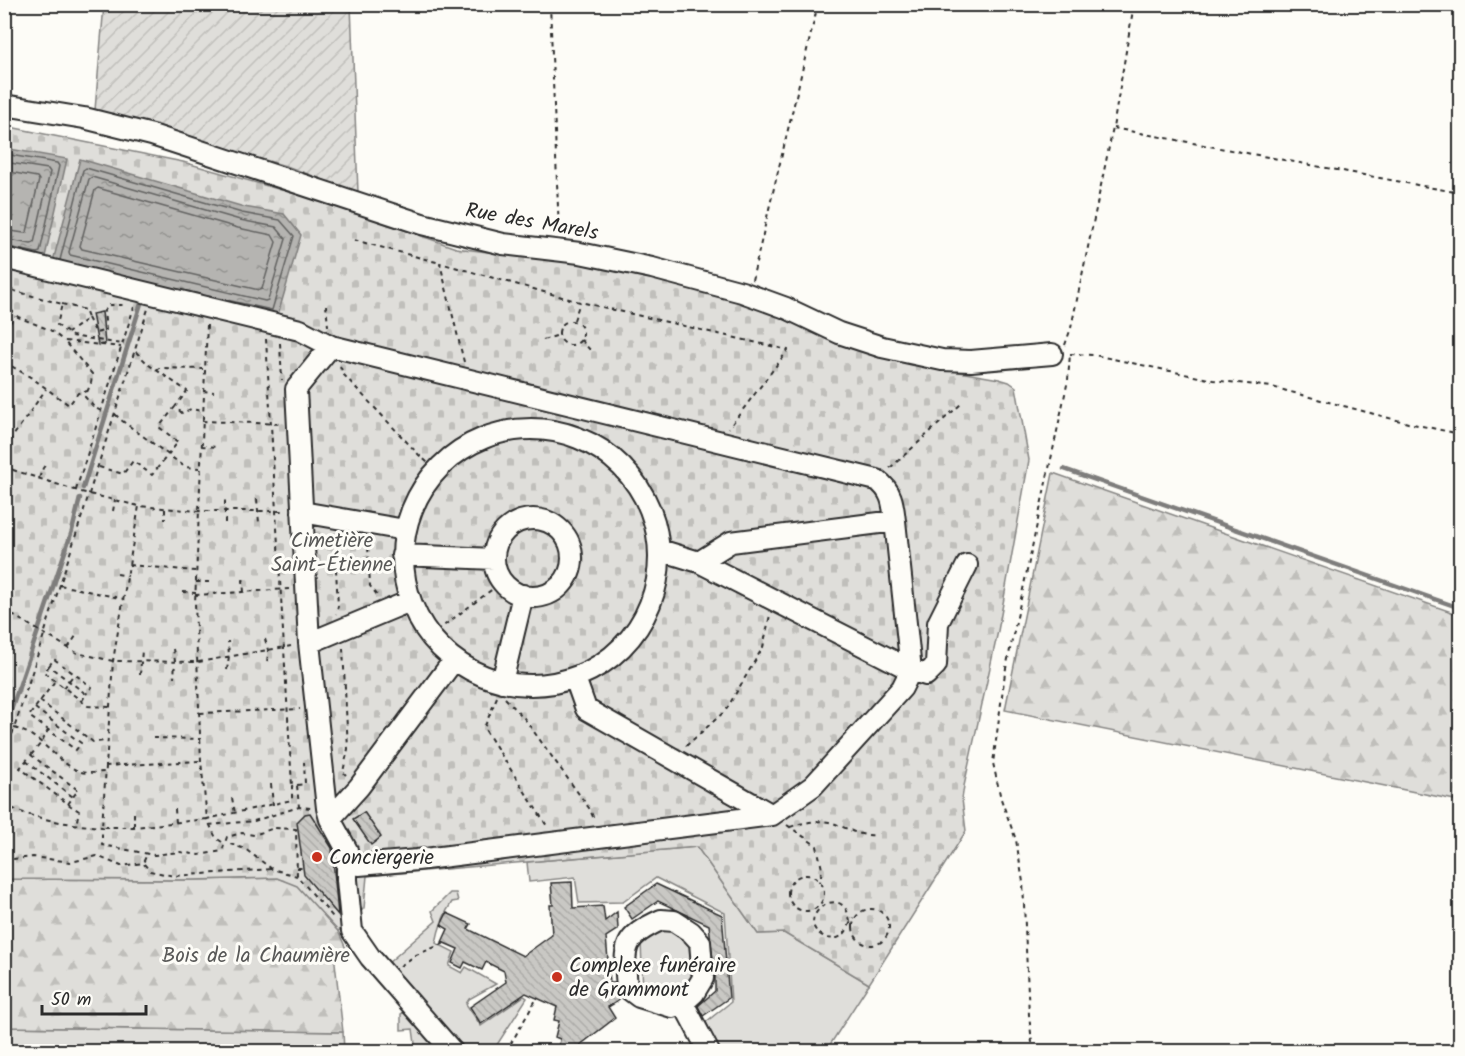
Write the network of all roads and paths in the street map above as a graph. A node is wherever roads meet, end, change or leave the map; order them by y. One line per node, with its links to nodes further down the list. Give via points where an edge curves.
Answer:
1 (550, 4): 8 (path)
2 (818, 4): 12 (path)
3 (1134, 4): 5 (path)
4 (4, 105): 8 (street, Rue des Marels, via 84,118 152,135 422,224 503,244)
5 (1113, 128): 6 (path); 32 (path, via 1071,328)
6 (1461, 193)
7 (354, 240): 10 (path)
8 (560, 251): 12 (street, Rue des Marels, via 652,268)
9 (4, 258): 13 (street)
10 (440, 263): 14 (path); 36 (path)
11 (4, 288): 16 (path)
12 (746, 293): 32 (street, Rue des Marels, via 839,333 911,354 971,361)
13 (142, 297): 17 (street); 19 (path, via 110,305 104,311 106,330 96,333); 28 (path); 30 (path)
14 (580, 302): 20 (path); 53 (path, via 788,350)
15 (4, 303): 18 (path)
16 (62, 304): 19 (path, via 85,309); 23 (path, via 57,325)
17 (208, 308): 21 (street); 34 (path)
18 (15, 315): 22 (path); 27 (path, via 50,330)
19 (88, 318): 23 (path)
20 (574, 321): 24 (path, via 563,324); 26 (path, via 583,329)
21 (274, 324): 29 (street, via 300,330); 38 (path, via 280,340); 50 (path)
22 (4, 331)
23 (68, 333): 28 (path)
24 (559, 335): 25 (path); 26 (path, via 570,345)
25 (543, 340)
26 (581, 340): 31 (path)
27 (64, 341): 28 (path); 39 (path, via 92,374)
28 (122, 345): 45 (path)
29 (331, 346): 36 (street); 63 (path, via 344,375); 79 (street, via 296,389)
30 (135, 352): 35 (path); 47 (path)
31 (592, 352)
32 (1061, 354): 52 (path, via 1094,355 1214,380 1272,387); 219 (path, via 1068,380 1005,673 993,763 1016,840 1023,882)
33 (4, 362): 37 (path)
34 (204, 369): 35 (path); 40 (path)
35 (156, 370): 44 (path, via 187,391)
36 (469, 380): 42 (street)
37 (46, 388): 39 (path, via 69,405 78,393); 56 (path)
38 (283, 388)
39 (88, 391): 45 (path, via 85,397)
40 (203, 391): 41 (path); 46 (path)
41 (214, 392)
42 (568, 404): 51 (street); 53 (street)
43 (961, 404): 65 (path)
44 (175, 407): 46 (path, via 182,413 191,409); 57 (path, via 159,427 178,442)
45 (100, 411): 67 (path)
46 (202, 411): 48 (path)
47 (115, 414): 57 (path); 60 (path)
48 (202, 421): 50 (path); 54 (path)
49 (285, 423): 50 (path)
50 (271, 424): 77 (path)
51 (561, 432): 63 (street, via 520,429 480,439); 87 (street, via 599,448 630,474 651,510)
52 (1461, 434)
53 (719, 441): 65 (street)
54 (201, 446): 55 (path); 61 (path)
55 (217, 447)
56 (4, 449)
57 (168, 455): 60 (path, via 152,475 133,461 123,474); 61 (path, via 185,467)
58 (47, 463): 64 (path)
59 (4, 464): 62 (path)
60 (99, 467): 68 (path)
61 (200, 468): 78 (path)
62 (13, 470): 64 (path); 66 (path)
63 (437, 471): 86 (street, via 420,492)
64 (39, 478): 67 (path)
65 (877, 480): 82 (street, via 887,488)
66 (4, 486)
67 (76, 490): 68 (path)
68 (90, 494): 71 (path); 100 (path)
69 (225, 499): 75 (path)
70 (257, 499): 76 (path)
71 (115, 500): 72 (path); 74 (path)
72 (139, 506): 73 (path); 91 (path)
73 (165, 509): 78 (path); 81 (path)
74 (112, 511)
75 (225, 511): 76 (path); 78 (path); 83 (path)
76 (258, 511): 77 (path); 84 (path)
77 (276, 511): 79 (path); 102 (path)
78 (198, 512): 93 (path)
79 (302, 512): 80 (street); 118 (street)
80 (337, 518): 85 (street); 112 (path, via 333,538 338,606)
81 (165, 520)
82 (895, 521): 90 (street, via 731,542); 133 (street)
83 (225, 523)
84 (259, 523)
85 (381, 526): 86 (street); 110 (path, via 368,545 370,586)
86 (405, 530): 88 (street)
87 (660, 550): 90 (street); 137 (street, via 656,591 638,628 611,658)
88 (402, 555): 89 (street); 108 (street)
89 (494, 559): 99 (street); 106 (street, via 499,538 514,523 546,521 563,533 571,553 568,574 545,595)
90 (699, 562): 109 (street)
91 (129, 565): 93 (path); 95 (path)
92 (967, 566): 133 (street, via 938,623 936,665 926,675)
93 (196, 571): 97 (path)
94 (117, 574): 95 (path)
95 (128, 576): 107 (path)
96 (246, 580): 104 (path)
97 (196, 582): 98 (path); 105 (path)
98 (209, 582)
99 (502, 582): 106 (street); 115 (path)
100 (60, 585): 107 (path); 113 (path)
101 (295, 589): 102 (path)
102 (280, 590): 104 (path); 119 (path)
103 (183, 592): 105 (path)
104 (244, 592): 105 (path)
105 (196, 594): 129 (path)
106 (523, 595): 140 (street)
107 (124, 598): 126 (path)
108 (410, 601): 110 (street); 115 (street)
109 (774, 601): 133 (street); 163 (path, via 763,647 726,710 689,744)
110 (391, 608): 112 (street)
111 (4, 610): 113 (path)
112 (331, 633): 118 (street); 175 (path, via 343,648 348,749 343,772)
113 (44, 634): 120 (path); 152 (path)
114 (76, 636): 120 (path)
115 (430, 636): 125 (street)
116 (265, 639): 123 (path)
117 (228, 642): 124 (path)
118 (309, 643): 119 (path); 186 (street)
119 (284, 647): 123 (path); 147 (path)
120 (68, 648): 126 (path)
121 (173, 649): 128 (path)
122 (142, 650): 127 (path)
123 (268, 650): 124 (path); 130 (path)
124 (229, 656): 129 (path); 132 (path)
125 (454, 660): 140 (street); 175 (street)
126 (113, 661): 127 (path); 145 (path)
127 (141, 662): 128 (path); 135 (path)
128 (176, 662): 129 (path); 136 (path)
129 (198, 662): 149 (path)
130 (267, 665)
131 (49, 666): 134 (path, via 54,659); 138 (path, via 44,672); 139 (path)
132 (227, 670)
133 (911, 670): 184 (street, via 902,688 813,786)
134 (74, 674): 139 (path); 142 (path, via 92,687)
135 (140, 675)
136 (174, 678)
137 (575, 678): 140 (street, via 539,685); 163 (street, via 586,709)
138 (55, 681): 141 (path); 144 (path)
139 (69, 681): 141 (path); 142 (path)
140 (502, 682)
141 (64, 688): 143 (path)
142 (86, 694): 143 (path)
143 (82, 700): 145 (path, via 88,706)
144 (40, 701): 146 (path); 150 (path)
145 (109, 707): 159 (path)
146 (35, 708): 151 (path); 153 (path, via 29,716)
147 (287, 710): 148 (path); 149 (path); 174 (path)
148 (300, 710)
149 (200, 713): 158 (path)
150 (60, 717): 151 (path); 155 (path)
151 (54, 723): 154 (path)
152 (14, 728): 160 (path); 164 (path)
153 (48, 730): 156 (path); 160 (path)
154 (64, 730): 156 (path); 161 (path)
155 (86, 736): 159 (path, via 93,742); 161 (path)
156 (58, 737): 161 (path, via 76,750)
157 (153, 738): 158 (path)
158 (201, 739): 166 (path)
159 (106, 741): 167 (path)
160 (42, 742): 162 (path); 168 (path, via 82,772)
161 (81, 743)
162 (31, 755): 165 (path); 169 (path)
163 (668, 755): 184 (street)
164 (4, 760)
165 (26, 761): 170 (path); 172 (path, via 20,768)
166 (201, 761): 167 (path); 185 (path)
167 (105, 766): 168 (path)
168 (105, 772): 190 (path)
169 (63, 778): 173 (path); 176 (path, via 78,790)
170 (49, 779): 172 (path); 173 (path)
171 (271, 784): 180 (path)
172 (44, 785): 179 (path)
173 (58, 785): 176 (path)
174 (292, 786): 180 (path, via 292,800); 189 (path, via 297,785 299,807 254,821)
175 (359, 787): 186 (street)
176 (73, 797): 179 (path)
177 (232, 798): 183 (path)
178 (4, 804): 188 (path)
179 (68, 804): 188 (path, via 79,811)
180 (273, 805): 183 (path)
181 (176, 809): 187 (path)
182 (134, 813): 191 (path)
183 (235, 813): 185 (path)
184 (772, 815): 192 (path); 194 (street)
185 (207, 819): 187 (path); 189 (path)
186 (330, 819): 201 (street, via 347,850)
187 (176, 823): 191 (path)
188 (76, 825): 190 (path)
189 (208, 825): 195 (path)
190 (102, 827): 191 (path); 198 (path, via 102,846)
191 (134, 827)
192 (789, 827): 193 (path, via 828,822 852,832); 206 (path, via 817,846 822,869)
193 (876, 835)
194 (603, 836): 196 (street); 196 (path, via 582,799 524,718 499,692 484,728)
195 (222, 842)
196 (556, 842): 201 (street, via 359,866)
197 (230, 844): 204 (path, via 245,849)
198 (147, 854): 200 (path); 202 (path, via 199,855 222,851 227,837 254,835 274,828 296,829)
199 (4, 860): 200 (path, via 33,856 71,862 97,856 121,866)
200 (143, 863): 204 (path, via 150,871 174,876)
201 (347, 863): 211 (street)
202 (297, 868): 203 (path); 205 (path)
203 (303, 868)
204 (272, 869): 205 (path)
205 (297, 876): 211 (path, via 333,916)
206 (820, 882): 208 (path, via 824,893); 208 (path, via 810,875 798,876 789,884 787,896 793,906 803,911)
207 (824, 904): 208 (path); 210 (path, via 842,905); 210 (path, via 816,912 814,923 824,937 841,936)
208 (820, 905)
209 (854, 918): 209 (path, via 852,929 863,943 874,945 888,933 888,921 880,911 863,910); 210 (path)
210 (850, 921)
211 (350, 924): 213 (street, via 363,948)
212 (445, 943): 213 (path, via 416,955 393,972)
213 (390, 980): 216 (street)
214 (537, 998): 217 (path)
215 (683, 1003): 215 (street, via 672,1007 659,1004 627,988 627,944 644,927 661,920 674,921 700,942 703,978); 218 (street)
216 (453, 1052)
217 (506, 1052)
218 (709, 1052)
219 (1033, 1052)

